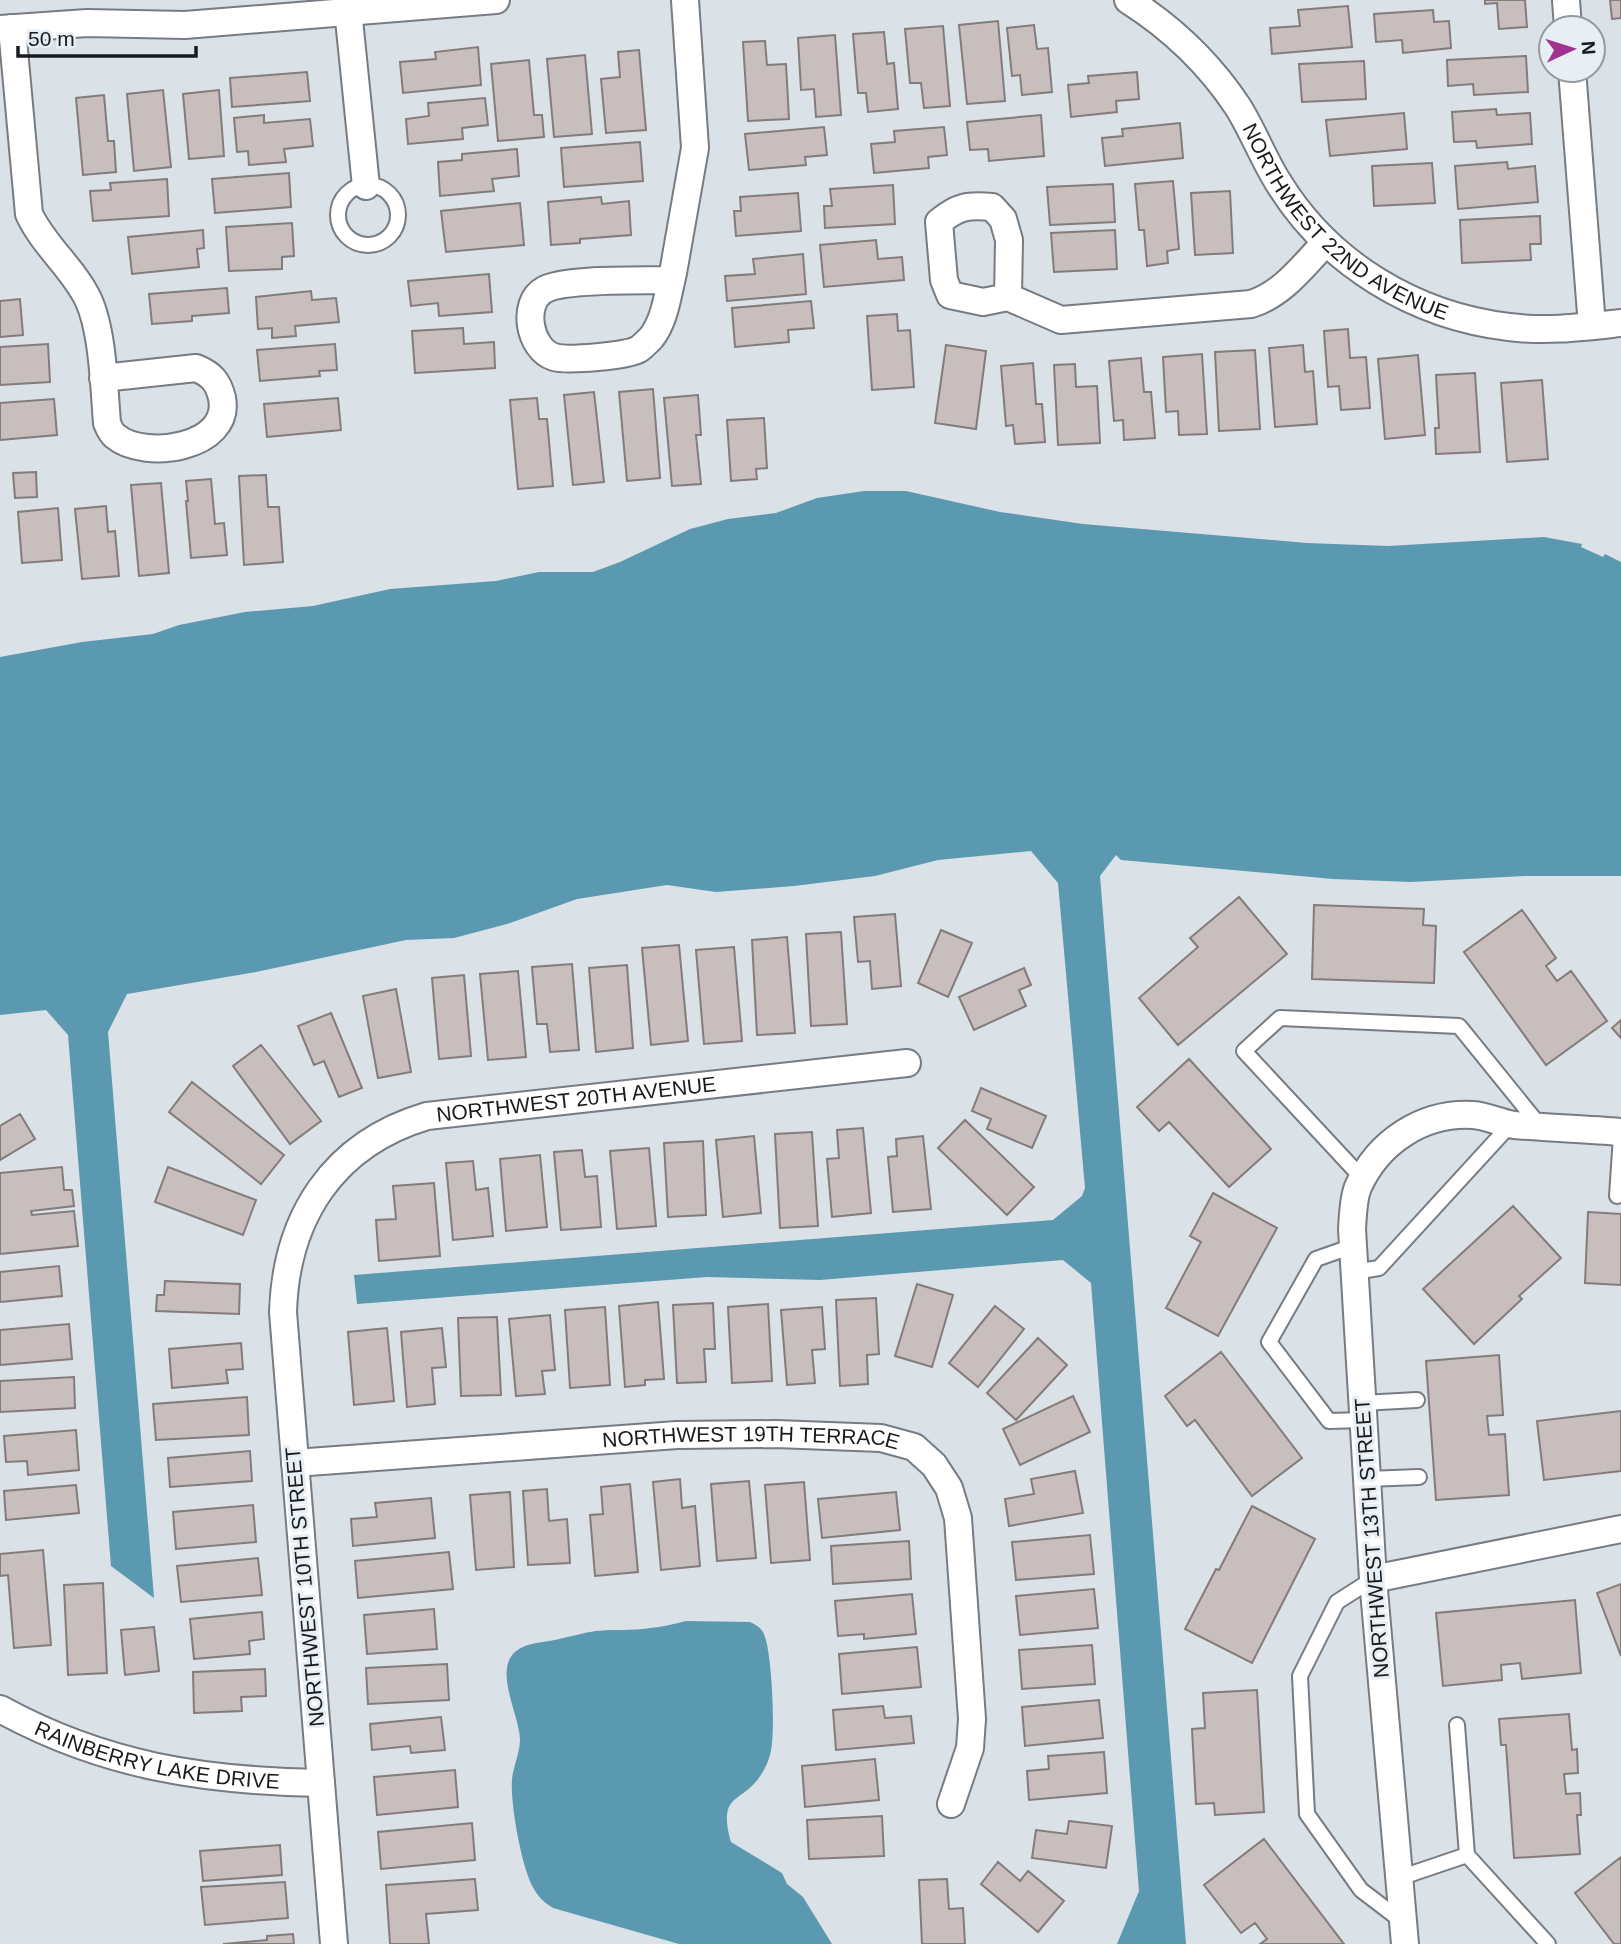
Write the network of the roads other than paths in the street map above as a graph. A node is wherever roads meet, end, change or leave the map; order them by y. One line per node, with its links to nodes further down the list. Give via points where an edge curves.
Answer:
1 (496, 0): 4 (street)
2 (685, 0): 9 (street, via 695,148)
3 (1128, 0): 8 (street, NORTHWEST 22ND AVENUE, via 1185,43 1213,74 1238,108 1278,182)
4 (348, 6): 5 (street, via 185,25 87,23); 7 (street)
5 (6, 29): 13 (street, via 29,214 87,297)
6 (1573, 84): 12 (street)
7 (366, 186): 7 (lane, via 347,194 338,213 351,240 371,245 381,243 398,218 393,198 376,186)
8 (1326, 242): 10 (street, via 1282,288 1251,304 1061,320); 12 (street, NORTHWEST 22ND AVENUE, via 1392,291 1430,309 1511,328)
9 (671, 279): 9 (street, via 661,320 638,349 613,356 554,357 543,351 534,335 530,316 533,301 543,290 563,284)
10 (1008, 297)
11 (1621, 323): 12 (street, NORTHWEST 22ND AVENUE)
12 (1592, 326)
13 (103, 378): 13 (street, via 107,423 113,435 126,444 150,449 182,445 202,439 221,421 220,387 209,373 196,368)
14 (906, 1063): 20 (street, NORTHWEST 20TH AVENUE, via 427,1116 382,1134 354,1153 331,1176)
15 (1511, 1124): 16 (street); 18 (street, NORTHWEST 13TH STREET, via 1456,1115 1419,1124 1390,1142); 21 (lane, via 1378,1268)
16 (1540, 1126): 17 (street); 18 (lane, via 1459,1026 1280,1018 1244,1052)
17 (1621, 1134): 19 (lane)
18 (1363, 1179): 21 (street, NORTHWEST 13TH STREET, via 1357,1189 1352,1229)
19 (1617, 1196)
20 (296, 1232): 24 (street, NORTHWEST 10TH STREET, via 284,1280 283,1312)
21 (1354, 1259): 23 (street, NORTHWEST 13TH STREET); 23 (lane, via 1316,1259 1269,1342 1329,1421)
22 (1418, 1400): 23 (lane)
23 (1363, 1412): 26 (street, NORTHWEST 13TH STREET)
24 (295, 1463): 31 (street, NORTHWEST 10TH STREET); 32 (street, NORTHWEST 19TH TERRACE, via 677,1435 881,1438 914,1447 934,1465 949,1488 958,1518 972,1719 970,1748)
25 (1419, 1478): 26 (lane)
26 (1367, 1479): 28 (street, NORTHWEST 13TH STREET)
27 (1621, 1529): 28 (street)
28 (1373, 1578): 34 (street, NORTHWEST 13TH STREET); 35 (lane, via 1337,1602 1300,1676 1307,1814 1362,1890)
29 (0, 1709): 31 (street, RAINBERRY LAKE DRIVE, via 61,1738 188,1774 254,1782)
30 (1457, 1725): 33 (lane)
31 (321, 1783): 36 (street, NORTHWEST 10TH STREET)
32 (951, 1804)
33 (1467, 1855): 34 (lane); 37 (lane)
34 (1399, 1878): 35 (street, NORTHWEST 13TH STREET)
35 (1404, 1933)
36 (334, 1944)
37 (1548, 1944)

